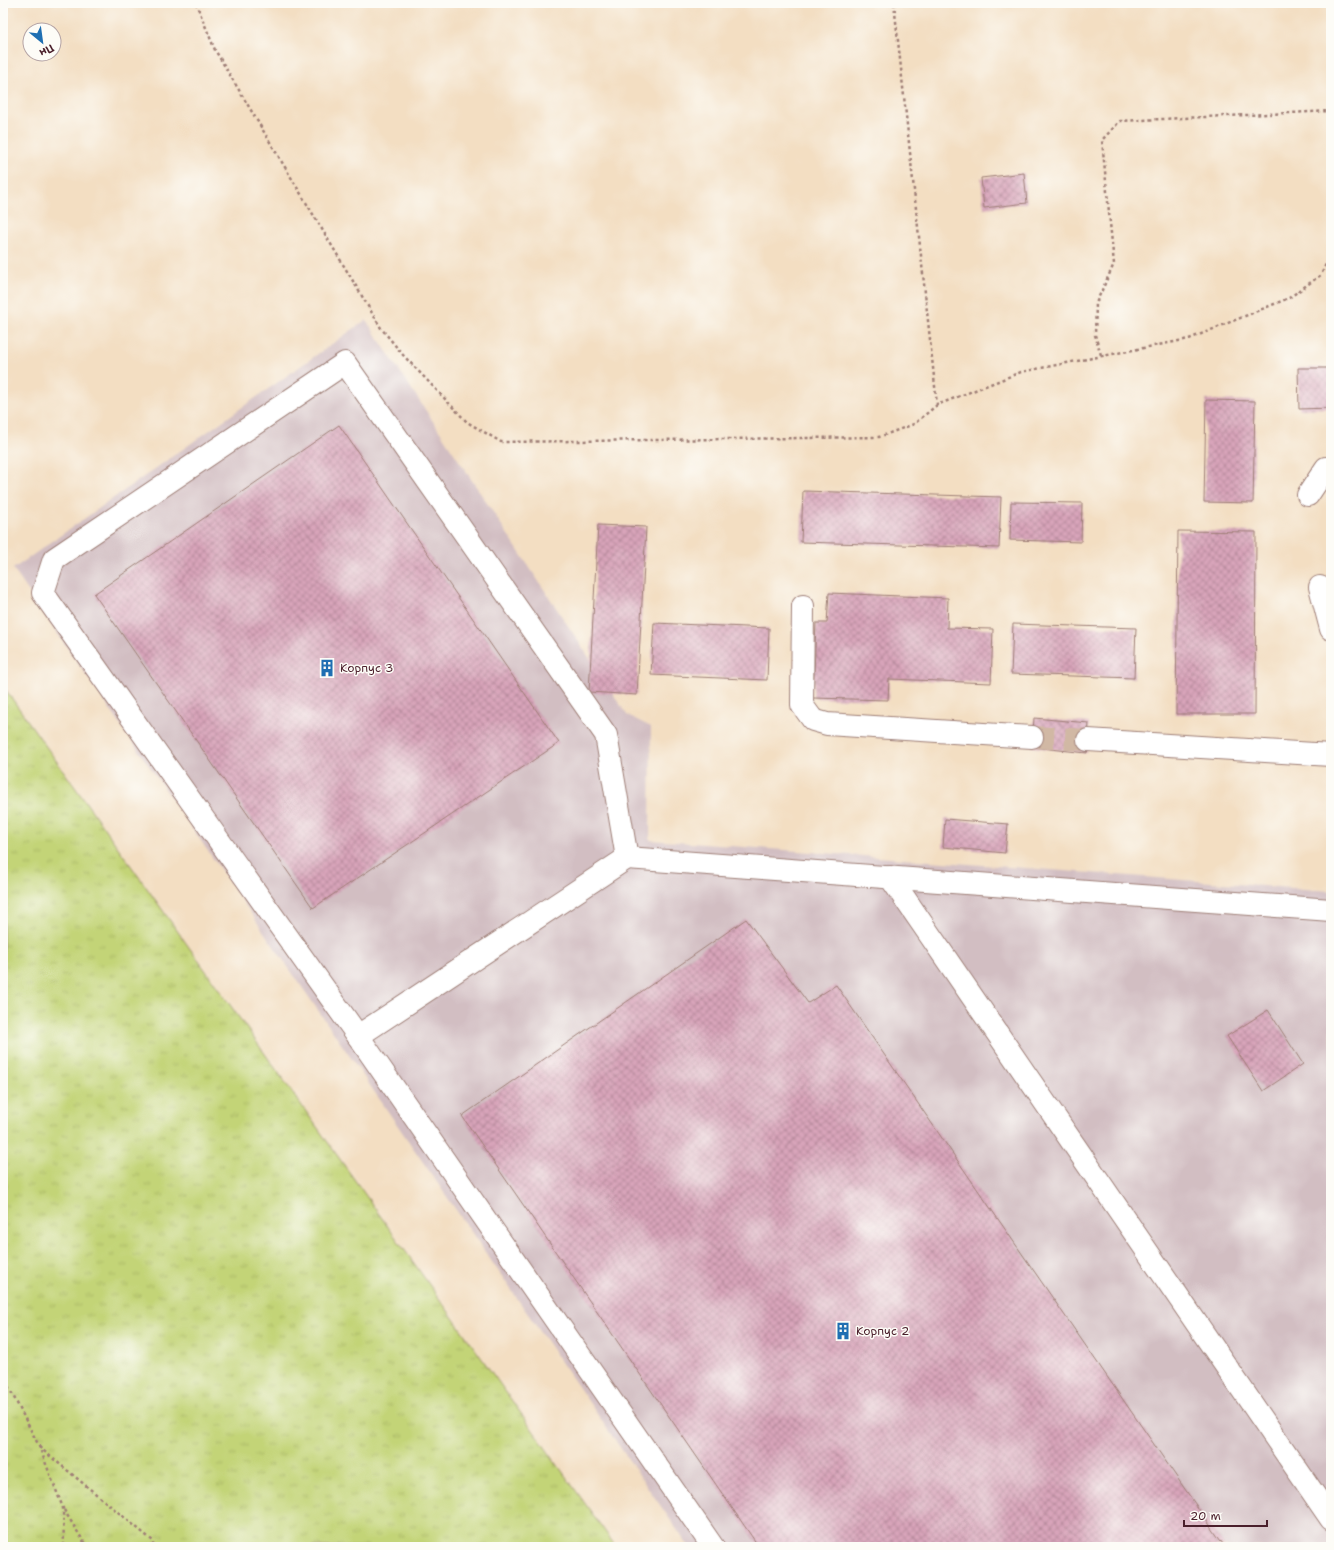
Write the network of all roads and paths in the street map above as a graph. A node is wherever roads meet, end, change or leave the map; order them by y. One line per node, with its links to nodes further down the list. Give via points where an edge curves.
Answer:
1 (196, 3): 6 (path, via 215,50 381,328 467,422 501,442 879,437 914,424)
2 (894, 3): 6 (path)
3 (1331, 111): 5 (path, via 1120,120 1102,140 1114,264 1096,303 1095,335)
4 (1331, 253): 5 (path, via 1321,276 1289,298 1189,338)
5 (1101, 355): 6 (path, via 1021,372)
6 (937, 404)
7 (1331, 468): 8 (lane, via 1326,468)
8 (1308, 495)
9 (1320, 587): 11 (lane)
10 (803, 606): 12 (lane, via 802,705 813,720 827,724)
11 (1331, 629)
12 (1032, 737)
13 (1088, 740): 14 (lane)
14 (1331, 755)
15 (627, 858): 16 (lane); 18 (lane); 18 (lane, via 606,735 345,363 54,559 43,592)
16 (890, 877): 17 (lane); 22 (lane)
17 (1331, 910)
18 (358, 1036): 26 (lane)
19 (3, 1376): 20 (path)
20 (39, 1446): 21 (path); 25 (path, via 153,1542)
21 (63, 1508): 23 (path); 24 (path)
22 (1331, 1519)
23 (64, 1547)
24 (87, 1547)
25 (153, 1547)
26 (713, 1547)

